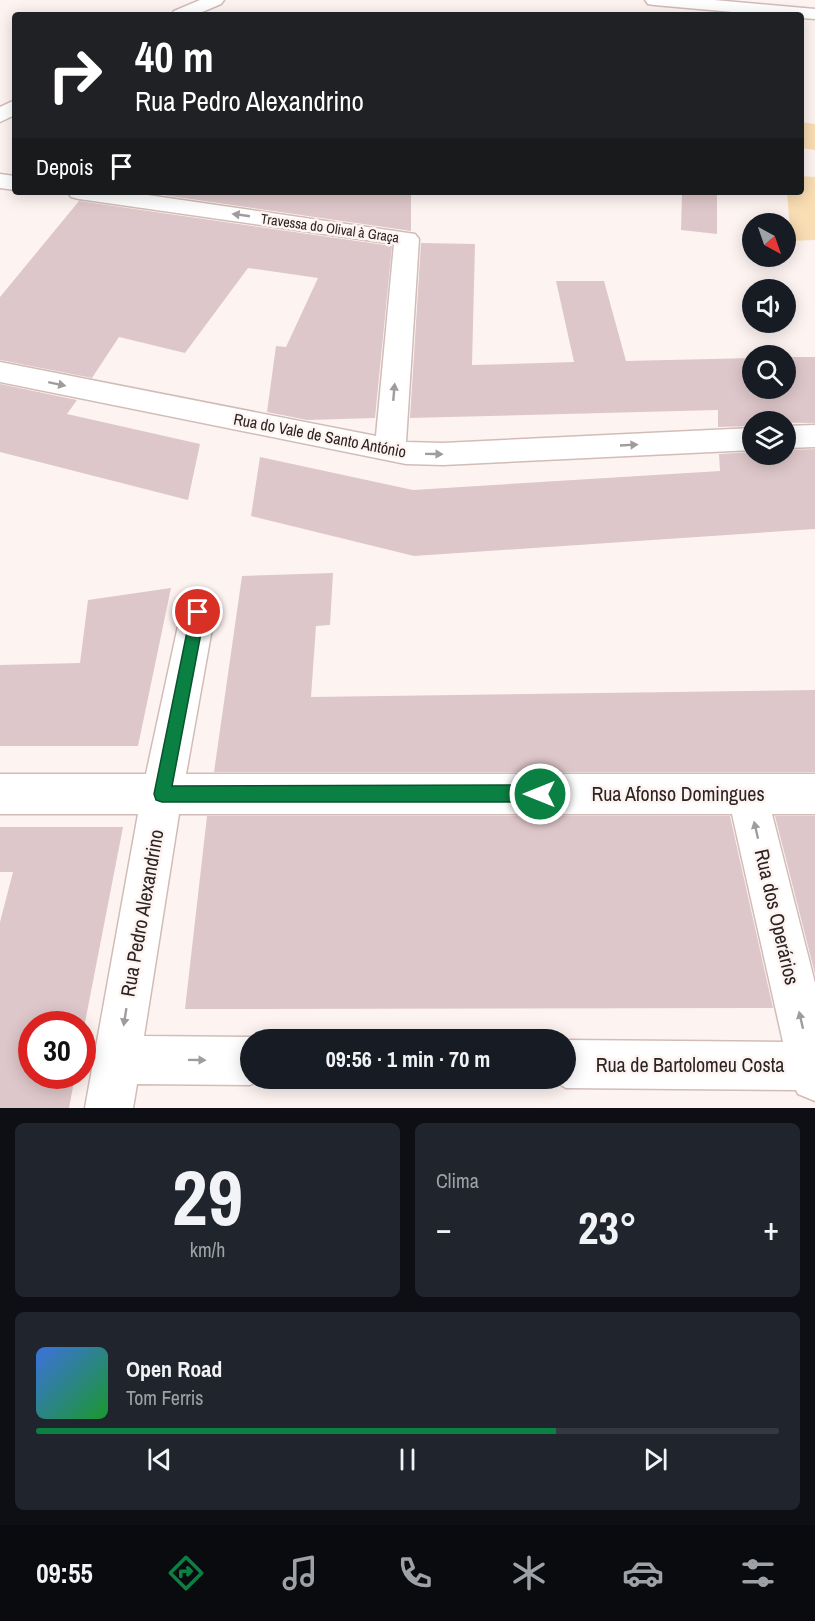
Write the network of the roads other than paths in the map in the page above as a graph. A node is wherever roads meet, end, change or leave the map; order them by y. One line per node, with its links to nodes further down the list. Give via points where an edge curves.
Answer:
1 (215, 0): 4 (street)
2 (654, 0): 3 (street)
3 (804, 9)
4 (187, 12)
5 (100, 195): 10 (street, Travessa do Olival à Graça, one-way to 5, via 407,239)
6 (0, 372): 10 (street, Rua do Vale de Santo António, one-way to 10)
7 (815, 436): 8 (street)
8 (796, 437)
9 (742, 440): 10 (street, Rua do Vale de Santo António, one-way to 9, via 443,454)
10 (390, 450)
11 (198, 612): 14 (street, Rua Pedro Alexandrino)
12 (747, 793): 14 (street, Rua Afonso Domingues); 15 (street, Rua Afonso Domingues); 19 (street, Rua dos Operários, one-way to 12)
13 (0, 794): 14 (street, Rua Afonso Domingues)
14 (162, 794): 16 (street, Rua Pedro Alexandrino, one-way to 16)
15 (815, 794)
16 (117, 1060): 17 (street, one-way to 17); 20 (street, Rua Pedro Alexandrino)
17 (240, 1061)
18 (576, 1064): 19 (street, Rua de Bartolomeu Costa)
19 (814, 1070)
20 (109, 1108)

